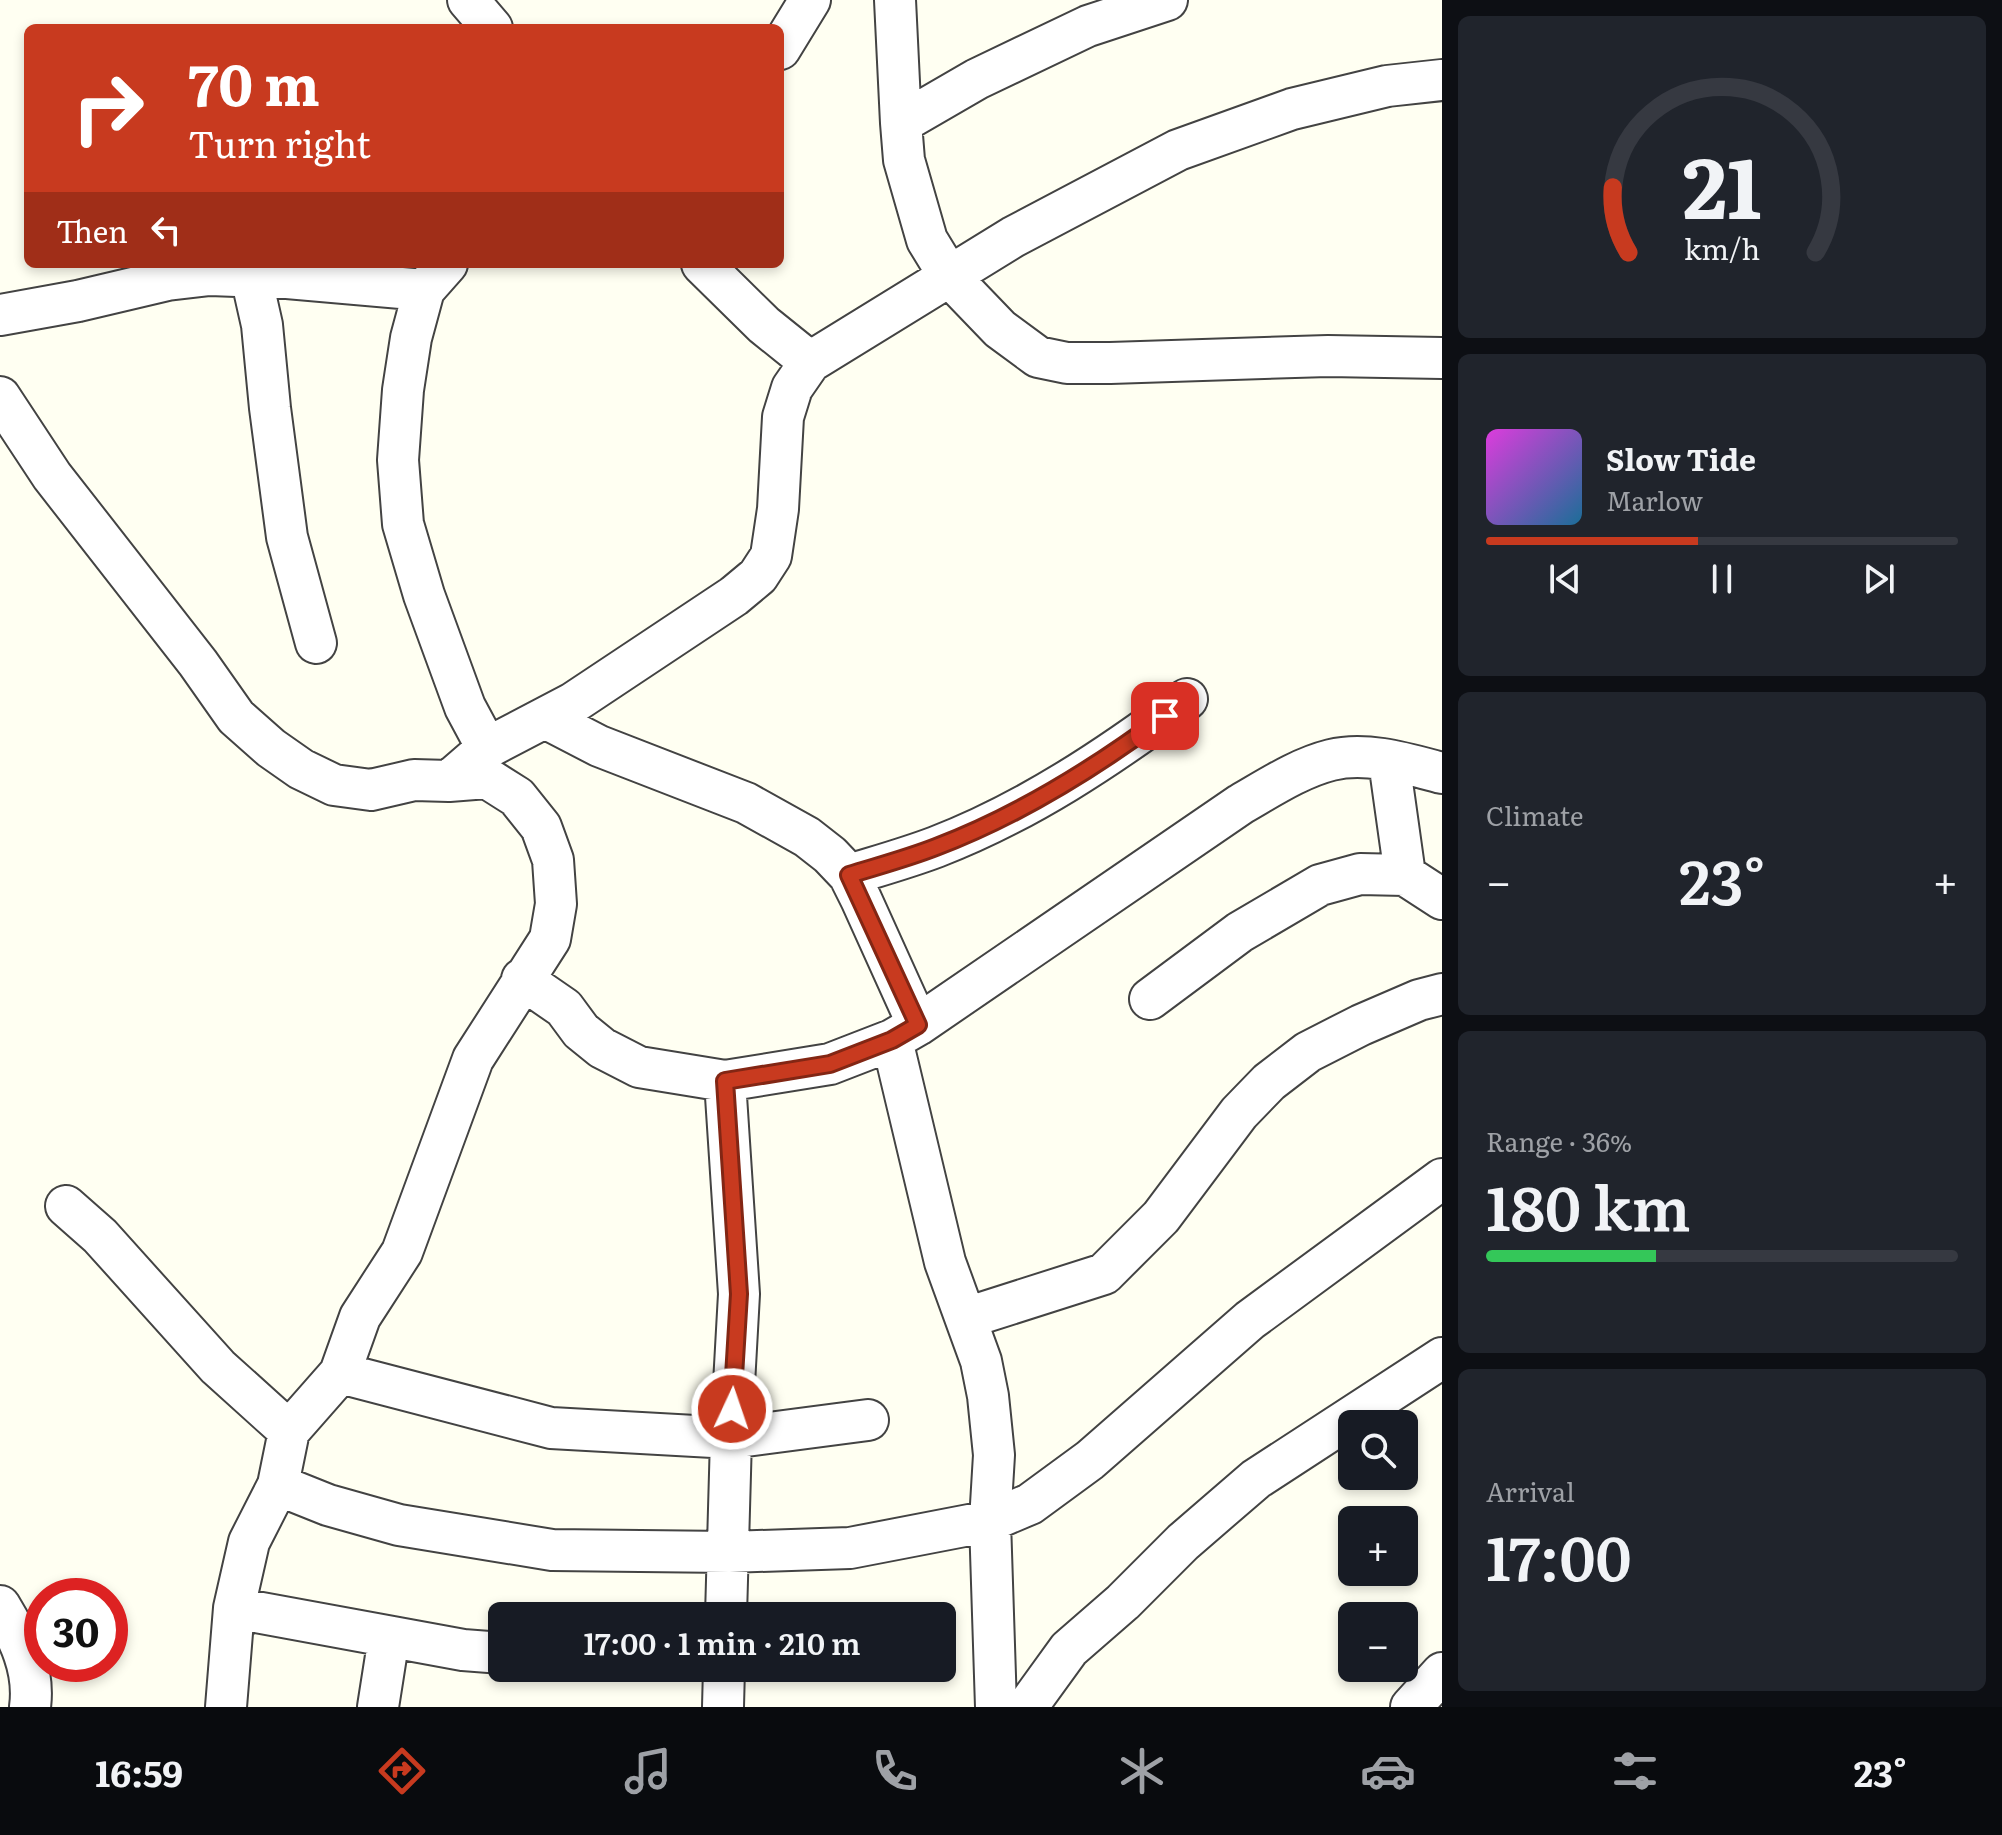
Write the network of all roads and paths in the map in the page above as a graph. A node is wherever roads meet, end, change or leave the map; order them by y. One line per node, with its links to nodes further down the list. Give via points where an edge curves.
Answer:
1 (810, 0): 4 (street)
2 (895, 0): 6 (street)
3 (1167, 0): 6 (street, via 1088,26 977,79)
4 (784, 42)
5 (1442, 80): 9 (street, via 1387,86 1292,109 1178,150)
6 (901, 123): 9 (street, via 904,160 927,240)
7 (706, 268): 13 (street)
8 (251, 276): 10 (street); 11 (street, via 167,280); 15 (street, via 262,325 287,537)
9 (949, 276): 12 (street, via 1000,329 1038,357 1067,363); 13 (street)
10 (436, 277): 18 (street, via 411,338 403,390 398,460 403,524 465,707)
11 (0, 315)
12 (1442, 358)
13 (810, 362): 17 (street, via 792,388 783,417 775,535 771,556 758,576 689,627)
14 (0, 397): 21 (street, via 52,476 236,717 271,748 334,785 371,790 414,780)
15 (316, 643)
16 (1187, 699): 22 (street, via 1120,749 1002,818 937,847)
17 (545, 718): 18 (street); 22 (street, via 599,746 746,803 807,837)
18 (487, 748): 21 (street)
19 (1389, 761): 20 (street); 23 (street); 28 (street, via 1331,760 1241,804)
20 (1442, 773)
21 (449, 781): 25 (street, via 487,778 517,797 541,827 553,860 556,904 550,939)
22 (849, 875): 28 (street)
23 (1405, 875): 24 (street); 27 (street, via 1360,874 1320,885 1240,932)
24 (1442, 899)
25 (522, 979): 29 (street, via 564,1008 602,1048 639,1067); 34 (street, via 473,1059 402,1252 360,1317)
26 (1442, 994): 32 (street, via 1308,1052 1269,1082 1239,1113 1161,1217 1104,1274)
27 (1150, 999)
28 (905, 1033): 29 (street, via 830,1064); 32 (street, via 945,1262)
29 (725, 1081): 37 (street, via 739,1294)
30 (1442, 1179): 39 (street, via 1250,1320 1090,1460 1030,1504)
31 (66, 1206): 36 (street, via 100,1236 218,1367)
32 (966, 1318): 39 (street, via 988,1396 994,1455)
33 (1442, 1358): 53 (street, via 1256,1479 1069,1649)
34 (340, 1373): 36 (street); 37 (street, via 551,1428)
35 (868, 1420): 37 (street)
36 (289, 1431): 38 (street)
37 (731, 1438): 40 (street)
38 (278, 1485): 40 (street, via 399,1525 552,1550); 43 (street, via 249,1542)
39 (990, 1521): 40 (street, via 850,1548); 52 (street)
40 (729, 1552): 41 (street)
41 (727, 1602)
42 (0, 1606): 48 (street, via 29,1669)
43 (234, 1608): 44 (street); 49 (street)
44 (389, 1637): 45 (street); 50 (street)
45 (488, 1652)
46 (1442, 1673): 54 (street)
47 (724, 1682): 51 (street)
48 (30, 1707)
49 (226, 1707)
50 (378, 1707)
51 (723, 1707)
52 (996, 1707)
53 (1027, 1707)
54 (1411, 1707)

